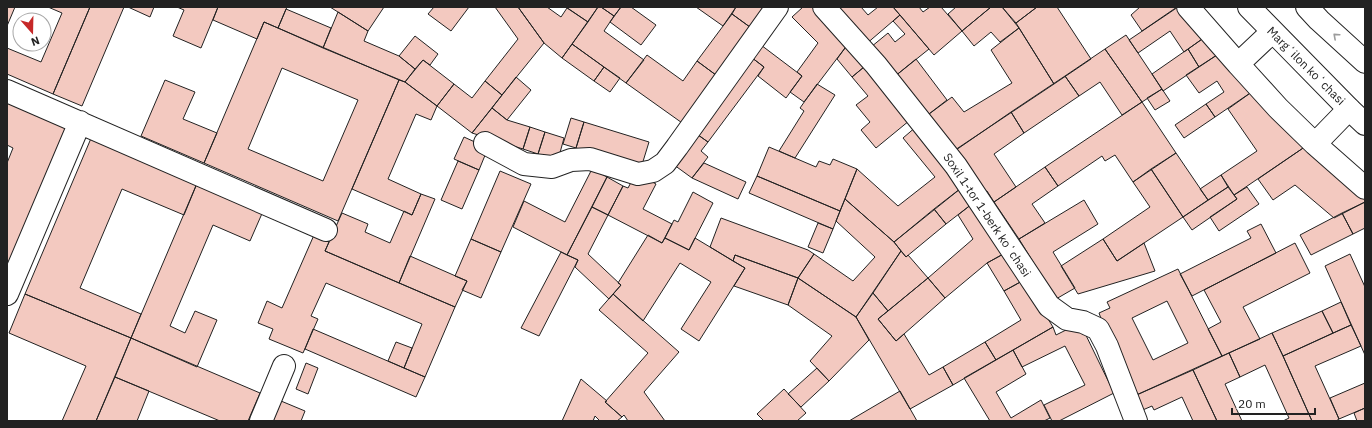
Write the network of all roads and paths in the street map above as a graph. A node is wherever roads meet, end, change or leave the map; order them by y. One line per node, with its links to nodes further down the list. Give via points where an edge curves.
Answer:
1 (777, 7): 13 (street, via 665,163 653,171 638,174 590,159 571,160 552,167 524,164)
2 (824, 7): 20 (street, Soxil 1-tor 1-berk koʻchasi, via 876,65 956,166 1049,306 1067,319 1083,322 1098,329)
3 (1188, 7): 8 (street)
4 (1249, 7): 6 (street, Margʻilon koʻchasi)
5 (1306, 7): 7 (street, one-way to 5)
6 (1272, 32): 8 (street); 10 (street, Margʻilon koʻchasi)
7 (1365, 62)
8 (1238, 64): 14 (street)
9 (7, 91): 11 (street)
10 (1349, 110): 12 (street, Margʻilon koʻchasi); 14 (street)
11 (80, 122): 16 (street); 17 (street)
12 (1365, 124)
13 (485, 144)
14 (1315, 144): 15 (street)
15 (1365, 188)
16 (326, 230)
17 (7, 294)
18 (284, 366): 19 (street)
19 (261, 421)
20 (1136, 421)

